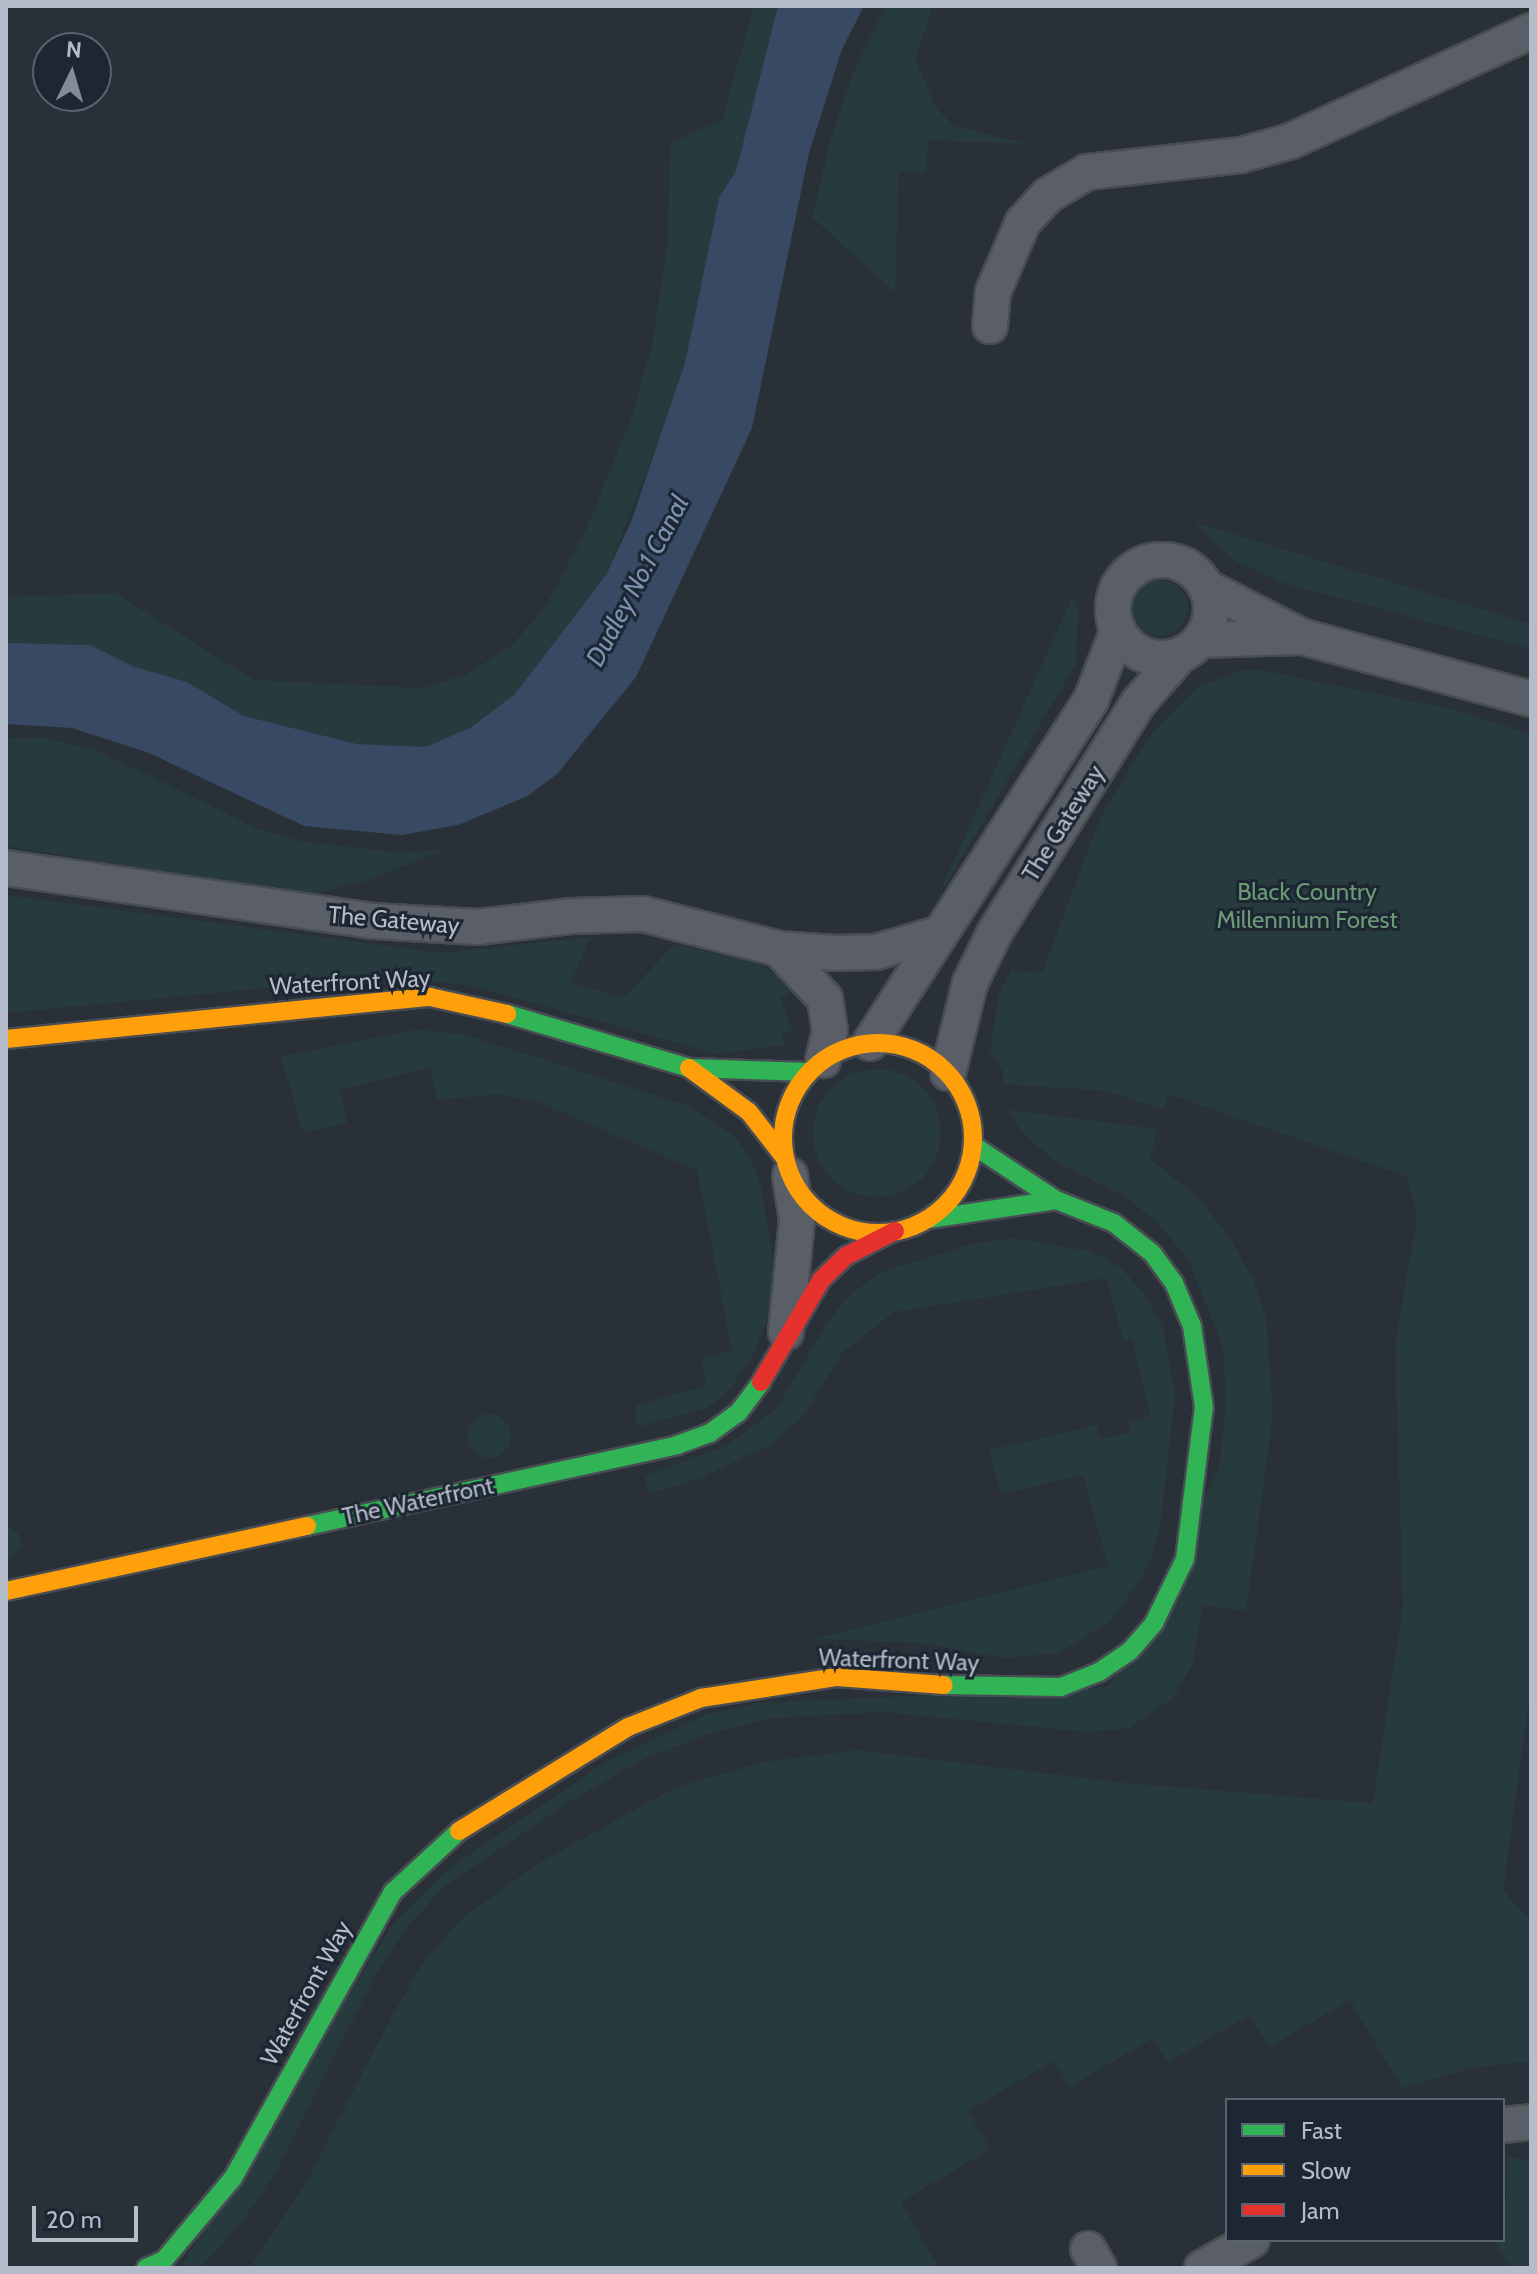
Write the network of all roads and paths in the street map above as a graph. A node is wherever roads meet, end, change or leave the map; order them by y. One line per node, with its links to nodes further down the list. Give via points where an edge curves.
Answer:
1 (1531, 31): 2 (street, via 1291,141 1229,157 1087,172 1048,195 1023,222 993,292)
2 (990, 326)
3 (1206, 587): 4 (street, The Gateway, via 1177,562 1143,564 1118,589); 5 (street, The Gateway); 6 (street, The Gateway, via 1210,620)
4 (1118, 630): 6 (street, The Gateway, via 1126,642 1149,656); 9 (street, The Gateway, via 1091,700)
5 (1303, 637): 6 (street, The Gateway); 7 (street, The Gateway)
6 (1190, 647): 15 (street, The Gateway, via 1138,703 995,932 970,983)
7 (1531, 699)
8 (6, 868): 10 (street, The Gateway, via 374,921 478,927 643,914)
9 (938, 934): 10 (street, The Gateway, via 876,952); 12 (street, The Gateway)
10 (779, 949): 13 (street, via 825,999 830,1030)
11 (6, 1039): 14 (street, Waterfront Way, via 430,997 555,1025)
12 (870, 1043): 13 (street, Waterfront Way); 15 (street, Waterfront Way, via 912,1049)
13 (816, 1066): 14 (street, Waterfront Way); 17 (street, via 791,1098 783,1127)
14 (689, 1068): 17 (street, Waterfront Way, via 749,1112)
15 (948, 1073): 16 (street, Waterfront Way, via 969,1107)
16 (974, 1146): 18 (street, Waterfront Way); 19 (street, Waterfront Way, via 960,1188)
17 (788, 1167): 20 (street, Waterfront Way, via 826,1218 851,1229); 21 (street, The Waterfront, via 795,1266)
18 (1056, 1200): 19 (street, Waterfront Way); 24 (street, Waterfront Way, via 1114,1223 1152,1253 1174,1283 1200,1364 1204,1407 1185,1559 1172,1594 1146,1632 1099,1672 1061,1687 1019,1690 837,1677 701,1698 628,1727 482,1815 446,1840 393,1892 233,2178 164,2260)
19 (929, 1219): 20 (street, Waterfront Way)
20 (895, 1231): 21 (street, The Waterfront, via 846,1256 829,1272)
21 (785, 1340): 22 (street, The Waterfront, via 738,1413 710,1433 677,1445)
22 (6, 1591)
23 (1248, 2242): 25 (street)
24 (146, 2268)
25 (1202, 2268)

